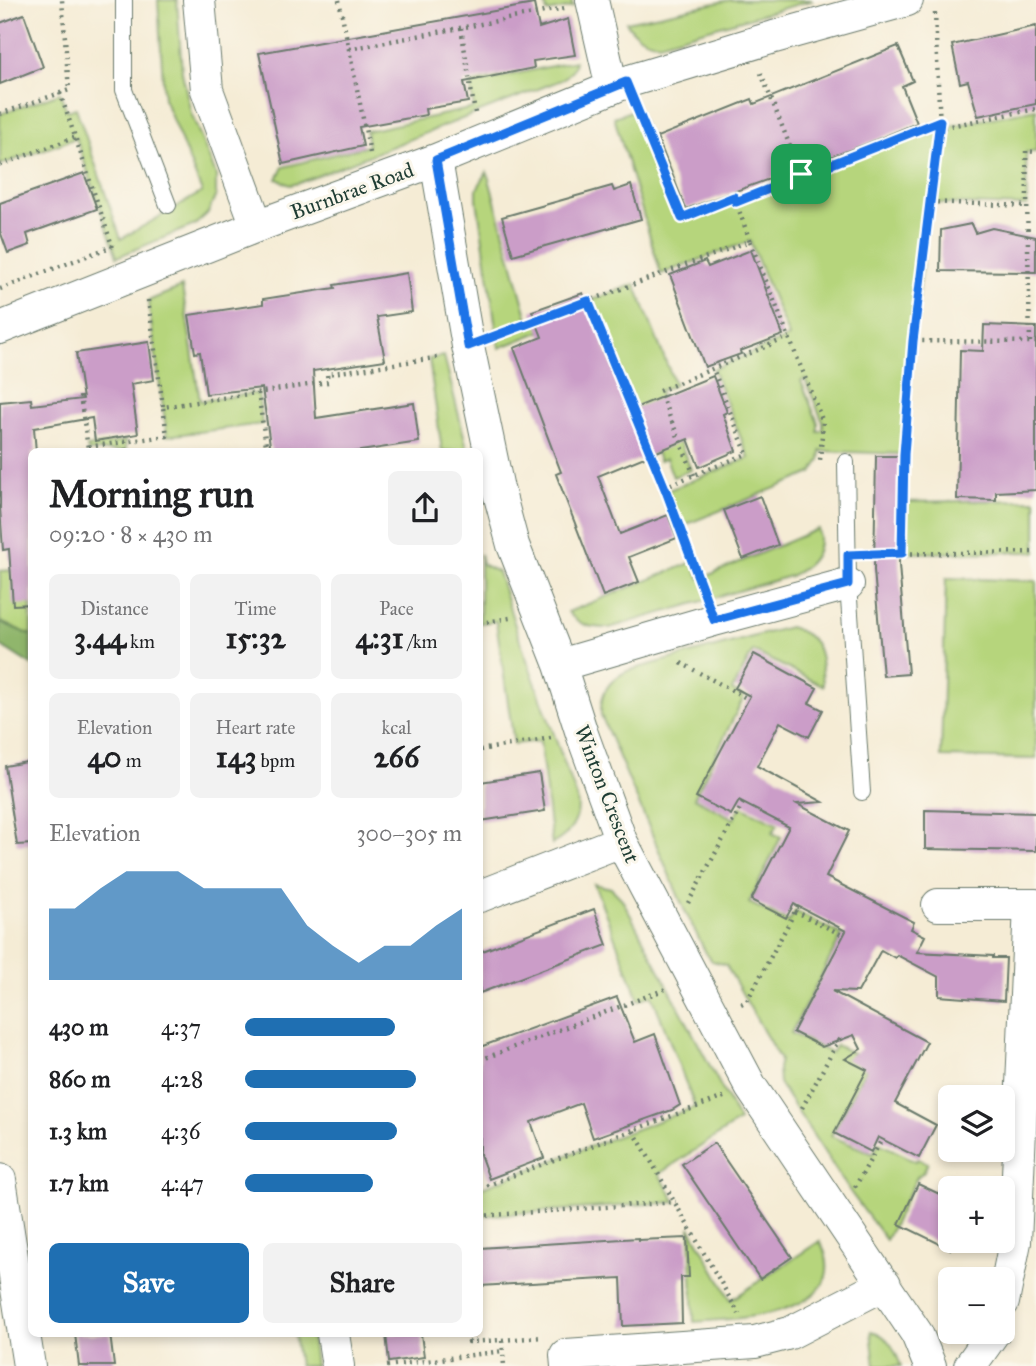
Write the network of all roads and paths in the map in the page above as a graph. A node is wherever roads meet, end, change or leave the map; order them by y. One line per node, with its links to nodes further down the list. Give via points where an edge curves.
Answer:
1 (62, 0): 12 (path, via 69,90)
2 (124, 0): 26 (lane, via 124,90)
3 (199, 0): 28 (street, via 207,90)
4 (339, 0): 10 (path)
5 (907, 0): 9 (street, Burnbrae Road)
6 (934, 0): 15 (path)
7 (593, 1): 8 (path); 11 (street)
8 (461, 28): 10 (path); 18 (path)
9 (750, 44): 11 (street, Burnbrae Road); 22 (path)
10 (349, 49): 23 (path)
11 (619, 85): 18 (street, Burnbrae Road); 24 (path, via 682,218 734,197)
12 (60, 93): 14 (path); 17 (path)
13 (1036, 109): 16 (path)
14 (0, 114)
15 (940, 121): 16 (path); 22 (path)
16 (940, 128): 25 (path)
17 (76, 137): 21 (path); 31 (path, via 113,247)
18 (480, 142): 20 (street, Burnbrae Road)
19 (1036, 152): 27 (path, via 1026,151)
20 (436, 160): 23 (street, Burnbrae Road); 37 (street, Winton Crescent)
21 (0, 165)
22 (801, 174): 24 (path)
23 (376, 182): 28 (street, Burnbrae Road)
24 (736, 202): 29 (path)
25 (930, 202): 27 (path); 35 (path)
26 (168, 205)
27 (1027, 206): 36 (path)
28 (257, 226): 30 (street, Burnbrae Road)
29 (750, 241): 32 (path); 34 (path)
30 (144, 270): 33 (street, Burnbrae Road); 41 (path)
31 (0, 289)
32 (588, 301): 37 (path); 49 (path)
33 (0, 328)
34 (789, 337): 38 (path); 47 (path, via 823,422 820,460)
35 (913, 341): 36 (path); 51 (path)
36 (1033, 342)
37 (468, 346): 39 (path, via 444,356 327,374 328,382); 55 (street, Winton Crescent, via 513,545)
38 (713, 369): 48 (path, via 747,454); 48 (path, via 659,391)
39 (258, 393): 41 (path); 46 (path)
40 (80, 396): 43 (path)
41 (163, 407): 42 (path, via 167,436)
42 (125, 442): 44 (path); 45 (path)
43 (88, 448)
44 (97, 448)
45 (126, 448)
46 (266, 448)
47 (846, 461): 52 (lane)
48 (694, 475): 49 (path)
49 (664, 487): 53 (path)
50 (1036, 552): 51 (path)
51 (902, 553): 52 (path)
52 (848, 570): 53 (street); 59 (lane)
53 (714, 620): 54 (street)
54 (665, 635): 55 (street); 56 (path, via 673,659)
55 (560, 665): 57 (street, Winton Crescent)
56 (748, 699)
57 (582, 734): 58 (path); 61 (street, Winton Crescent)
58 (483, 750)
59 (862, 792)
60 (743, 803): 65 (path, via 684,909)
61 (621, 841): 62 (street); 65 (street, Winton Crescent)
62 (483, 895)
63 (937, 905): 64 (street)
64 (1033, 905): 80 (street)
65 (662, 920): 67 (street, Winton Crescent)
66 (844, 936): 68 (path, via 797,908 747,1001)
67 (693, 979): 68 (street, Winton Crescent); 70 (path)
68 (714, 1018): 71 (street, Winton Crescent)
69 (840, 1038): 72 (path, via 799,1115)
70 (483, 1059)
71 (751, 1087): 72 (street, Winton Crescent); 73 (path)
72 (777, 1129): 78 (street, Winton Crescent)
73 (633, 1130): 76 (path); 77 (path)
74 (882, 1139): 78 (path, via 852,1193)
75 (0, 1180): 87 (street)
76 (483, 1187)
77 (676, 1202): 79 (path); 84 (path)
78 (831, 1208): 81 (street, Winton Crescent)
79 (483, 1216)
80 (1009, 1267)
81 (885, 1284): 84 (street, via 790,1334); 92 (street, Winton Crescent, via 917,1334)
82 (334, 1337): 88 (street)
83 (468, 1337): 86 (path, via 469,1342 502,1340)
84 (755, 1342): 91 (street, via 566,1355)
85 (986, 1344): 93 (street)
86 (503, 1351): 89 (path); 90 (path)
87 (29, 1366)
88 (338, 1366)
89 (387, 1366)
90 (504, 1366)
91 (567, 1366)
92 (930, 1366)
93 (970, 1366)

